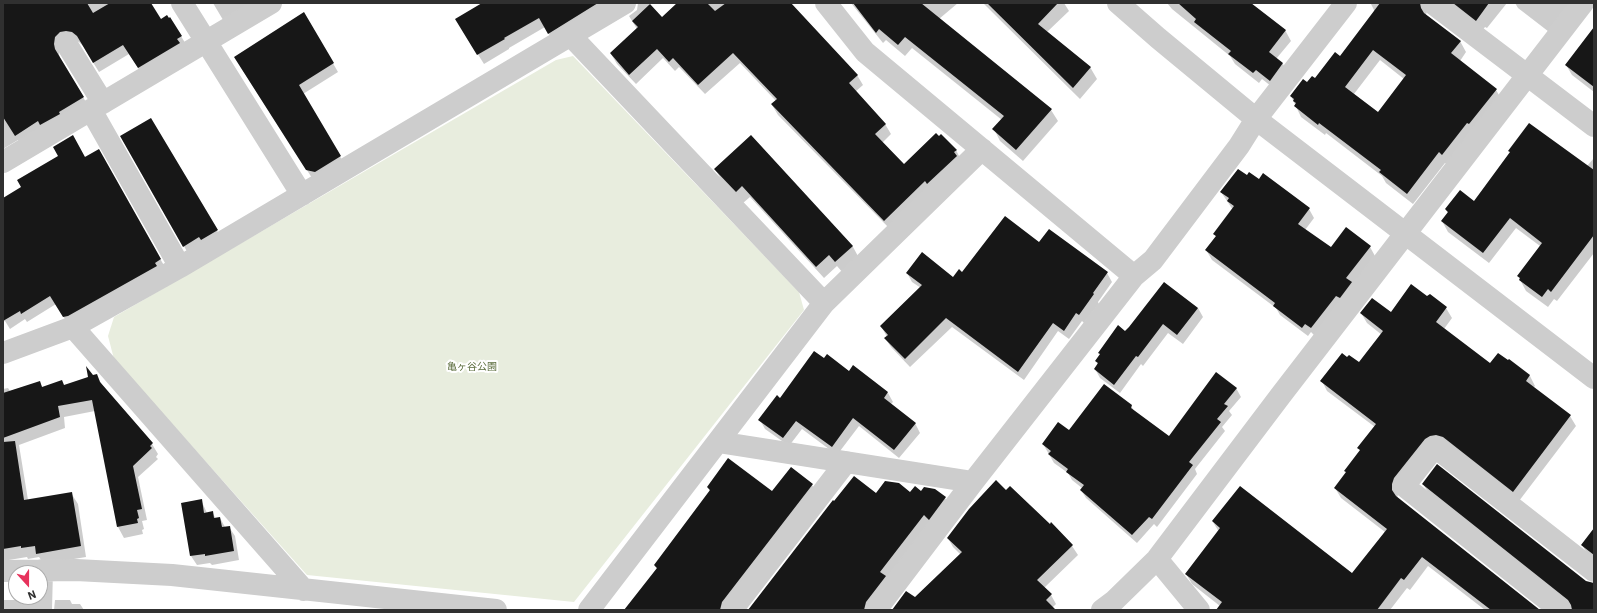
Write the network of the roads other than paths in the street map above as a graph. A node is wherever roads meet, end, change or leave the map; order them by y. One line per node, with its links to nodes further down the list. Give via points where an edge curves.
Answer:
1 (182, 3): 11 (street)
2 (271, 3): 11 (street)
3 (625, 3): 9 (street)
4 (826, 3): 17 (street, via 865,52)
5 (1118, 3): 15 (street)
6 (1346, 3): 15 (street)
7 (1432, 3): 13 (street)
8 (1583, 3): 13 (street)
9 (596, 10): 10 (street)
10 (571, 36): 19 (street); 23 (street)
11 (206, 42): 14 (street); 19 (street)
12 (66, 43): 14 (street)
13 (1526, 76): 16 (street); 20 (street)
14 (97, 106): 18 (street); 21 (street)
15 (1256, 119): 20 (street); 22 (street, via 1239,146 1153,260)
16 (1594, 126)
17 (982, 149): 22 (street); 23 (street)
18 (3, 162)
19 (302, 195): 21 (street)
20 (1405, 234): 26 (street); 30 (street)
21 (180, 267): 24 (street)
22 (1134, 276): 29 (street)
23 (824, 303): 27 (street)
24 (73, 327): 25 (street); 33 (street)
25 (3, 354)
26 (1594, 378)
27 (718, 442): 28 (street); 35 (street)
28 (846, 462): 29 (street); 36 (street)
29 (972, 482): 37 (street)
30 (1157, 559): 38 (street); 39 (street)
31 (48, 570): 33 (street, via 172,575)
32 (1594, 571): 40 (street, via 1435,447 1404,486)
33 (304, 590): 34 (street)
34 (484, 609)
35 (589, 610)
36 (732, 610)
37 (876, 610)
38 (1102, 610)
39 (1199, 610)
40 (1560, 610)

